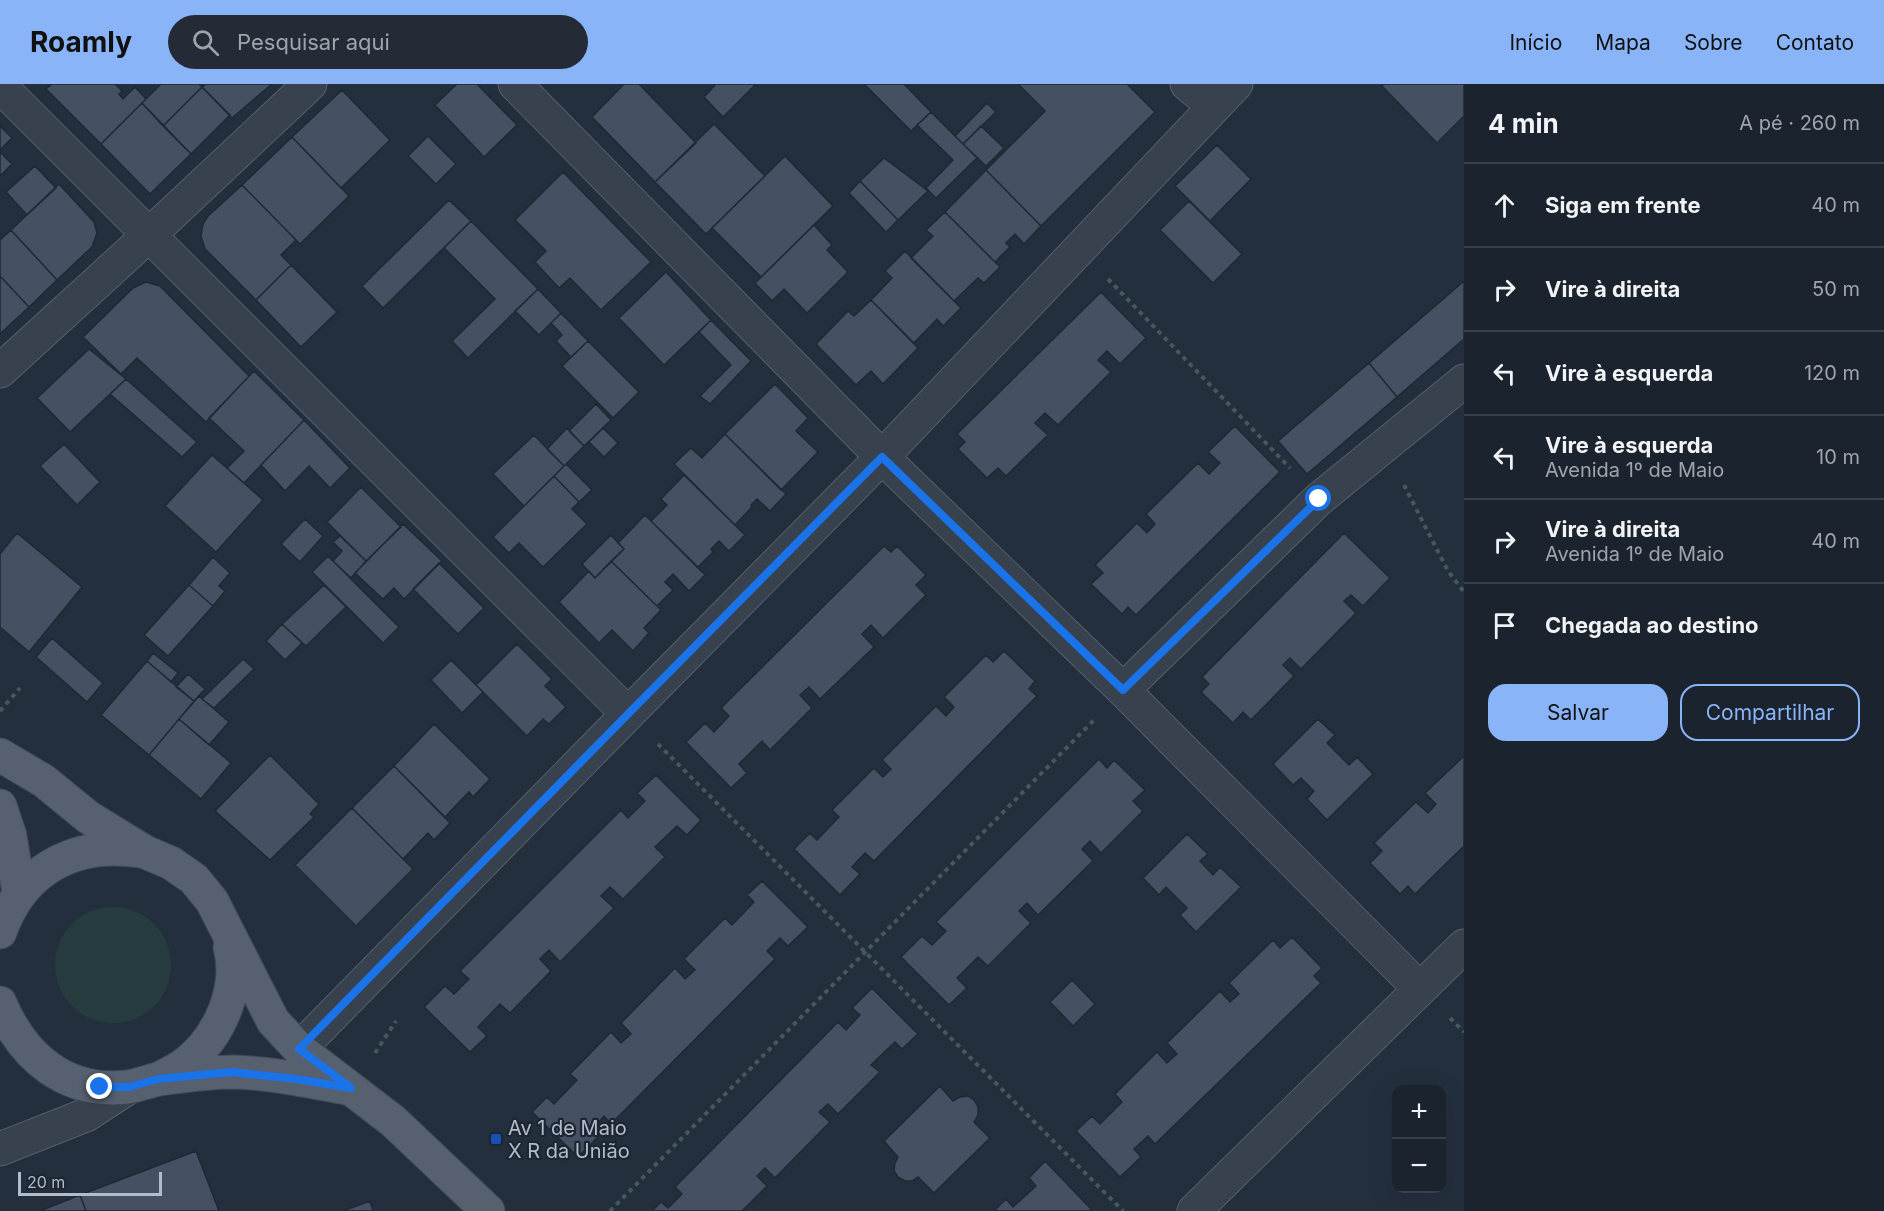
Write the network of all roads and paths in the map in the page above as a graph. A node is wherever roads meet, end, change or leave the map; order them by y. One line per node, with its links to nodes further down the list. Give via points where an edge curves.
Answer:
1 (310, 84): 6 (street)
2 (515, 84): 11 (street)
3 (1187, 84): 5 (street)
4 (0, 86): 6 (street)
5 (1225, 95): 7 (street)
6 (149, 235): 8 (street); 17 (street)
7 (1079, 249): 11 (street); 12 (path)
8 (0, 371)
9 (1464, 381): 10 (street)
10 (1384, 447): 12 (street); 13 (path, via 1448,571)
11 (882, 457): 15 (street); 17 (street)
12 (1319, 499): 15 (street)
13 (1464, 592)
14 (20, 688): 16 (path)
15 (1123, 690): 24 (path); 25 (street)
16 (0, 711)
17 (628, 714): 24 (path); 27 (street)
18 (0, 755): 20 (main road)
19 (0, 806): 21 (main road, via 10,836)
20 (145, 852): 21 (main road, via 90,850 63,859 39,874); 22 (main road, via 194,879)
21 (6, 916)
22 (225, 925): 27 (main road, via 273,1021); 28 (main road, via 232,955 232,987 223,1017 207,1043 184,1065)
23 (1464, 946): 25 (street)
24 (865, 952): 32 (path); 33 (path)
25 (1420, 989): 34 (street)
26 (0, 1004): 28 (main road, via 9,1026 26,1049 48,1068 100,1087)
27 (299, 1049): 29 (main road)
28 (143, 1083): 29 (main road, via 231,1072); 30 (street, via 86,1115)
29 (351, 1088): 31 (main road, via 393,1121)
30 (0, 1149)
31 (488, 1211)
32 (610, 1211)
33 (1123, 1211)
34 (1194, 1211)

